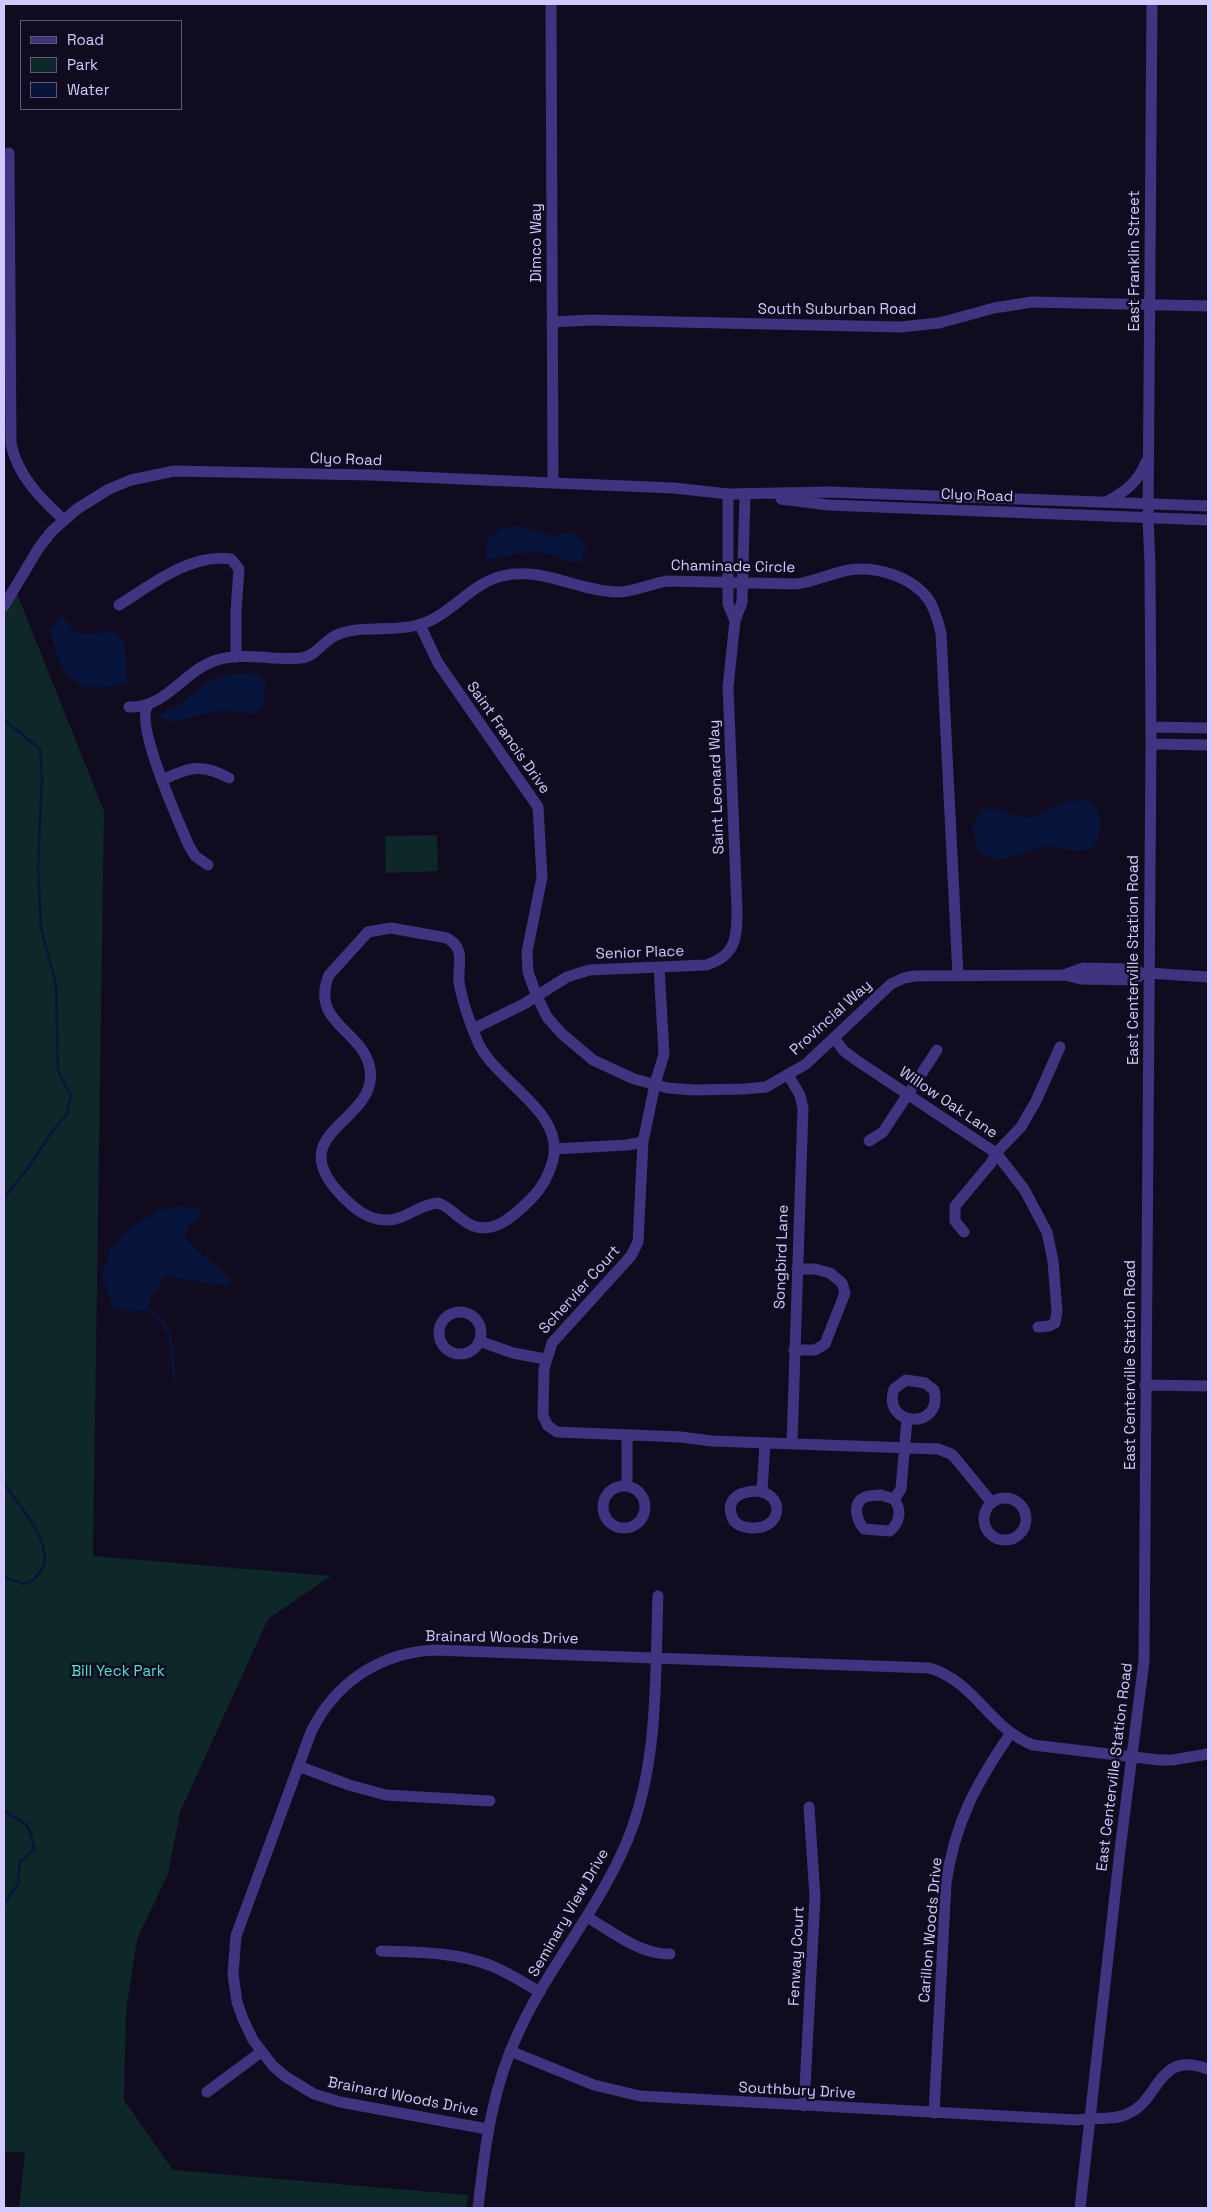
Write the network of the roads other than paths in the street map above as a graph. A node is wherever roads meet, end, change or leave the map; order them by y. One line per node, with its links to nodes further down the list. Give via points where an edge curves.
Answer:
1 (552, 4): 7 (street, Dimco Way)
2 (1152, 4): 5 (street, East Franklin Street)
3 (9, 153): 4 (street)
4 (7, 290): 16 (street, via 10,433 14,457 29,485)
5 (1150, 304): 6 (street, South Suburban Road); 7 (street, South Suburban Road, via 1032,302 994,308 939,323 900,327 590,320); 8 (street, East Franklin Street)
6 (1208, 306)
7 (552, 322): 9 (street, Dimco Way)
8 (1148, 458): 12 (street, via 1134,484); 13 (street, East Franklin Street)
9 (553, 483): 10 (street, Clyo Road, via 674,488); 16 (street, Clyo Road, via 174,471 109,489)
10 (728, 494): 11 (street, Clyo Road); 18 (street, Saint Leonard Way)
11 (744, 494): 12 (street, Clyo Road, via 829,492); 15 (street, Clyo Road, via 828,505); 19 (street, Saint Leonard Way)
12 (1106, 502): 13 (street, Clyo Road)
13 (1148, 504): 14 (street, Clyo Road); 15 (street, East Franklin Street)
14 (1208, 506)
15 (1148, 518): 17 (street, Clyo Road); 27 (street, East Centerville Station Road)
16 (64, 520): 21 (street, Clyo Road, via 38,549)
17 (1208, 520)
18 (729, 581): 19 (street, Chaminade Circle); 22 (street, Saint Leonard Way, via 728,604); 23 (street, Chaminade Circle, via 654,582 617,592 520,573 486,582 444,613)
19 (742, 581): 22 (street, Saint Leonard Way, via 742,602); 37 (street, Chaminade Circle, via 807,583 862,569 901,578 928,599 937,616 942,645)
20 (119, 605): 24 (street, via 184,567 213,559 231,559 239,569)
21 (4, 606)
22 (735, 621): 34 (street, Saint Leonard Way, via 728,711 736,930)
23 (420, 625): 24 (street, Chaminade Circle, via 345,632 301,658); 39 (street, Saint Francis Drive, via 438,664 538,807 542,877 527,952 528,972)
24 (236, 656): 25 (street, Chaminade Circle, via 208,663)
25 (148, 705): 26 (street, Chaminade Circle); 32 (street, via 144,715)
26 (129, 707)
27 (1151, 728): 28 (street); 29 (street, East Centerville Station Road)
28 (1208, 728)
29 (1151, 744): 30 (street); 36 (street, East Centerville Station Road)
30 (1208, 745)
31 (229, 778): 32 (street, via 215,770 197,767)
32 (162, 780): 33 (street, via 189,846)
33 (208, 865)
34 (729, 951): 35 (street, Senior Place, via 716,962 706,965)
35 (659, 967): 39 (street, Senior Place, via 589,970 567,977); 45 (street, Schervier Court, via 664,1054)
36 (1144, 974): 37 (street, Provincial Way, via 1135,980 1082,980 1064,975); 38 (street, Provincial Way); 59 (street, East Centerville Station Road)
37 (958, 976): 41 (street, Provincial Way, via 915,976 891,984)
38 (1208, 977)
39 (536, 994): 40 (street, Senior Place, via 524,1004); 45 (street, Provincial Way, via 557,1029 593,1060 634,1079)
40 (473, 1029): 49 (street, via 483,1051 545,1119); 49 (street, via 459,982 459,952 454,942 399,929 379,930 368,932 346,955 329,975 325,1001 330,1015 363,1051 371,1074 363,1100 325,1141 322,1166 329,1182 354,1208 371,1218 400,1218 438,1203 471,1225 488,1228 503,1223 532,1198 546,1180)
41 (834, 1038): 44 (street, Provincial Way, via 806,1064); 46 (street, Willow Oak Lane, via 856,1060)
42 (1060, 1047): 50 (street, via 1021,1127)
43 (938, 1050): 46 (street)
44 (788, 1075): 45 (street, Provincial Way, via 766,1086 744,1089 694,1090); 54 (street, Songbird Lane, via 803,1108)
45 (655, 1084): 48 (street, Schervier Court)
46 (908, 1093): 47 (street, via 884,1132); 50 (street, Willow Oak Lane)
47 (869, 1140)
48 (643, 1142): 49 (street, via 627,1146); 58 (street, Schervier Court, via 640,1233 635,1251 558,1335)
49 (554, 1149)
50 (996, 1153): 52 (street, via 955,1206 955,1220); 53 (street, Willow Oak Lane, via 1024,1190)
51 (1058, 1228): 53 (street)
52 (964, 1232)
53 (1047, 1232): 55 (street, Willow Oak Lane, via 1057,1311 1055,1323)
54 (797, 1269): 57 (street, Songbird Lane); 57 (street, via 830,1273 842,1283 845,1293 826,1344 815,1350)
55 (1038, 1327)
56 (479, 1341): 58 (street, via 513,1354)
57 (794, 1350): 64 (street, Songbird Lane)
58 (545, 1359): 62 (street, Schervier Court, via 543,1416 553,1431)
59 (1146, 1385): 60 (street); 74 (street, East Centerville Station Road, via 1144,1651)
60 (1208, 1386)
61 (906, 1419): 65 (street)
62 (627, 1435): 63 (street, Schervier Court); 66 (street)
63 (765, 1443): 64 (street, Schervier Court); 67 (street)
64 (792, 1444): 65 (street, Schervier Court)
65 (903, 1448): 68 (street, via 901,1488); 69 (street, Schervier Court, via 951,1454)
66 (626, 1486)
67 (762, 1491)
68 (894, 1499)
69 (992, 1503)
70 (658, 1596): 71 (street, Seminary View Drive)
71 (656, 1657): 72 (street, Brainard Woods Drive, via 929,1668 941,1671 962,1684); 75 (street, Brainard Woods Drive, via 421,1650 391,1658 362,1672 335,1695 317,1720); 78 (street, Seminary View Drive, via 652,1741 640,1800 621,1855)
72 (1010, 1734): 74 (street, Brainard Woods Drive, via 1042,1747); 87 (street, Carillon Woods Drive, via 976,1787 950,1861 946,1883)
73 (1208, 1754): 74 (street, Brainard Woods Drive, via 1172,1760)
74 (1132, 1758): 88 (street, East Centerville Station Road)
75 (298, 1766): 76 (street, via 386,1795); 83 (street, Brainard Woods Drive, via 239,1927 233,1959 242,2019)
76 (490, 1801)
77 (809, 1807): 86 (street, Fenway Court, via 815,1897)
78 (587, 1917): 80 (street, via 639,1948); 81 (street, Seminary View Drive)
79 (381, 1950): 81 (street, via 467,1958 504,1971)
80 (670, 1954)
81 (540, 1992): 82 (street, Seminary View Drive)
82 (510, 2051): 86 (street, Southbury Drive, via 594,2085 640,2096); 89 (street, Seminary View Drive)
83 (262, 2052): 85 (street); 89 (street, Brainard Woods Drive, via 286,2077 328,2099)
84 (1208, 2069): 88 (street, Southbury Drive, via 1185,2064 1174,2068 1160,2078 1135,2110 1120,2117)
85 (207, 2092)
86 (804, 2106): 87 (street, Southbury Drive)
87 (934, 2113): 88 (street, Southbury Drive)
88 (1090, 2118): 91 (street, East Centerville Station Road)
89 (487, 2129): 90 (street, Seminary View Drive)
90 (478, 2208)
91 (1080, 2208)

